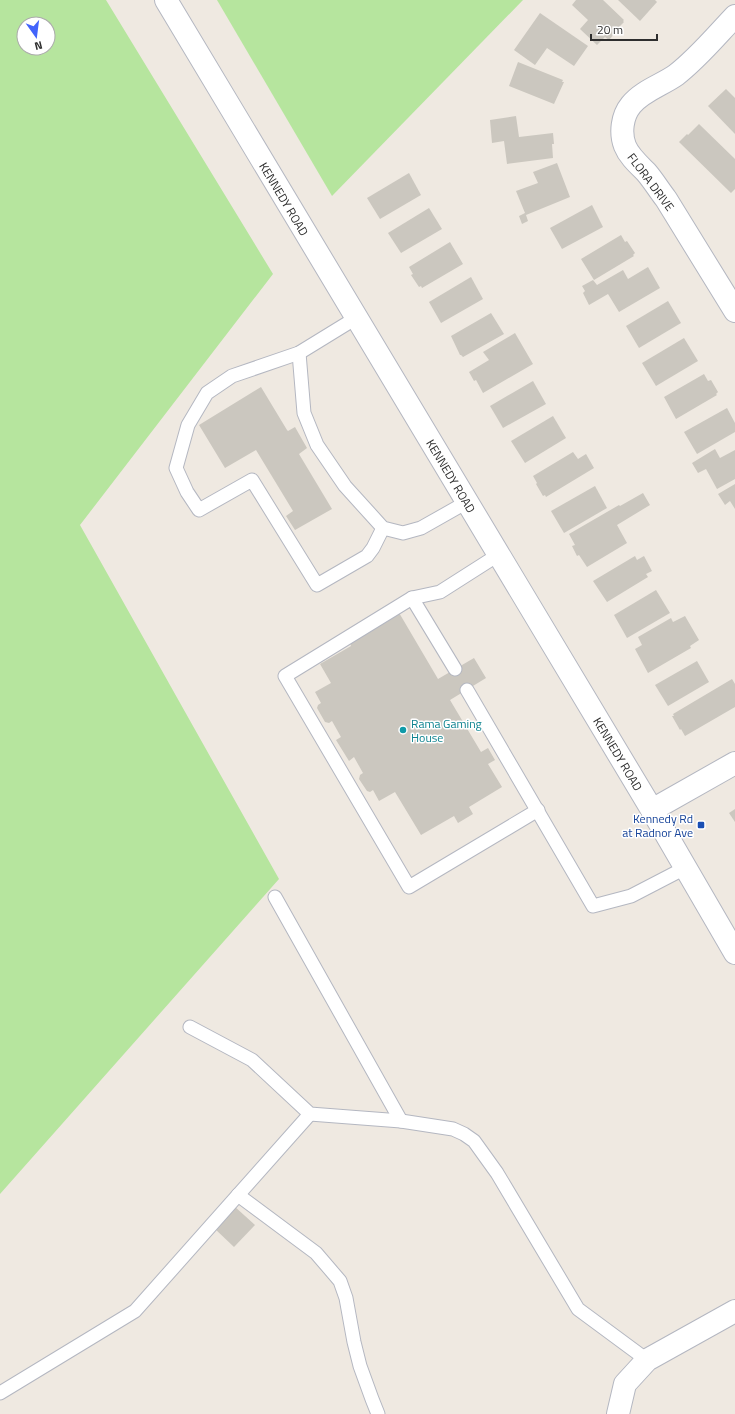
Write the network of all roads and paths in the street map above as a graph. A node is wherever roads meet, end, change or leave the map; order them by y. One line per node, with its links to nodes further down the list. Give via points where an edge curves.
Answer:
1 (166, 0): 4 (main road, KENNEDY ROAD)
2 (735, 16): 3 (main road, FLORA DRIVE, via 678,74 630,105 622,124 622,136 630,155 666,199)
3 (735, 311)
4 (356, 318): 5 (lane); 6 (main road, KENNEDY ROAD)
5 (299, 353): 7 (lane, via 304,413 317,445 345,486); 7 (lane, via 232,376 207,393 188,425 176,468 187,492 199,510 252,480 317,585 367,556 374,548)
6 (467, 502): 7 (lane, via 421,528 403,533); 8 (main road, KENNEDY ROAD)
7 (382, 528)
8 (498, 555): 9 (lane, via 440,592); 14 (main road, KENNEDY ROAD)
9 (412, 598): 10 (lane); 13 (lane, via 285,676 409,888)
10 (455, 669)
11 (467, 690): 13 (lane)
12 (735, 763): 14 (main road)
13 (538, 810): 15 (lane, via 594,906 631,896)
14 (652, 810): 15 (main road, KENNEDY ROAD)
15 (685, 868): 17 (main road, KENNEDY ROAD)
16 (275, 897): 20 (lane)
17 (735, 953)
18 (190, 1027): 19 (lane, via 252,1060)
19 (310, 1114): 20 (lane); 21 (lane)
20 (401, 1121): 23 (lane, via 453,1129 474,1141 497,1173 578,1309)
21 (238, 1195): 24 (lane, via 135,1311); 25 (lane, via 316,1253 340,1281 360,1366)
22 (735, 1311): 23 (main road)
23 (647, 1360): 26 (main road, via 625,1384)
24 (0, 1393)
25 (378, 1414)
26 (618, 1414)

